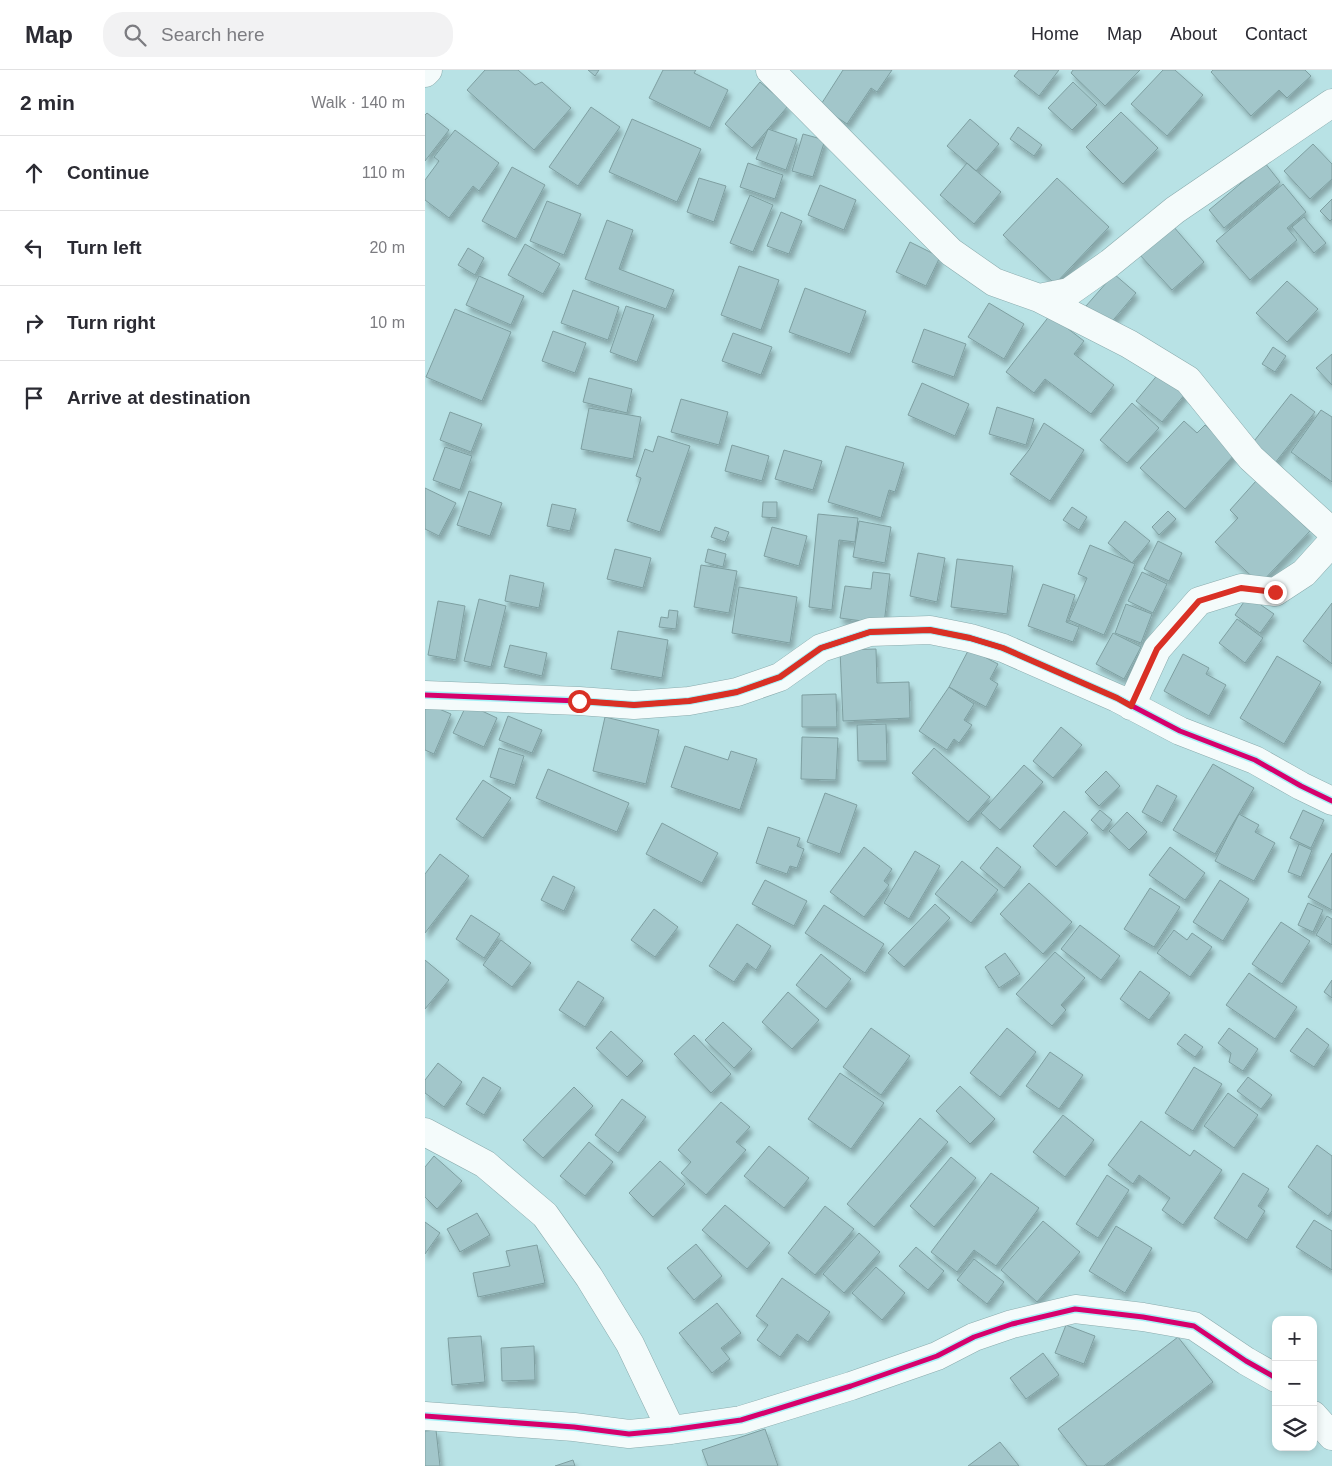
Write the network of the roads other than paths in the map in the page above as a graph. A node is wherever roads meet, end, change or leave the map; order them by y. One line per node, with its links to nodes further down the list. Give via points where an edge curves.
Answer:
1 (428, 70): 3 (street)
2 (770, 70): 5 (street, via 951,252 995,282)
3 (425, 73)
4 (1332, 103): 5 (street, via 1175,210 1069,292)
5 (1039, 298): 6 (street, via 1129,344 1187,380 1251,458)
6 (1332, 532)
7 (1332, 542): 9 (street, via 1304,573 1275,592 1241,588 1199,601 1157,649)
8 (425, 695): 9 (street, via 634,705 689,701 737,692 780,677 821,648 870,632 930,630 1003,648)
9 (1131, 706): 10 (street, via 1180,732 1255,760)
10 (1332, 801)
11 (425, 1132): 15 (street, via 485,1164 545,1215 589,1277 629,1344)
12 (1272, 1376): 15 (street, via 1194,1326 1143,1316 1075,1309 1013,1324 937,1356 741,1420)
13 (425, 1416): 15 (street, via 629,1434)
14 (1317, 1419): 16 (street)
15 (671, 1430)
16 (1332, 1436)

